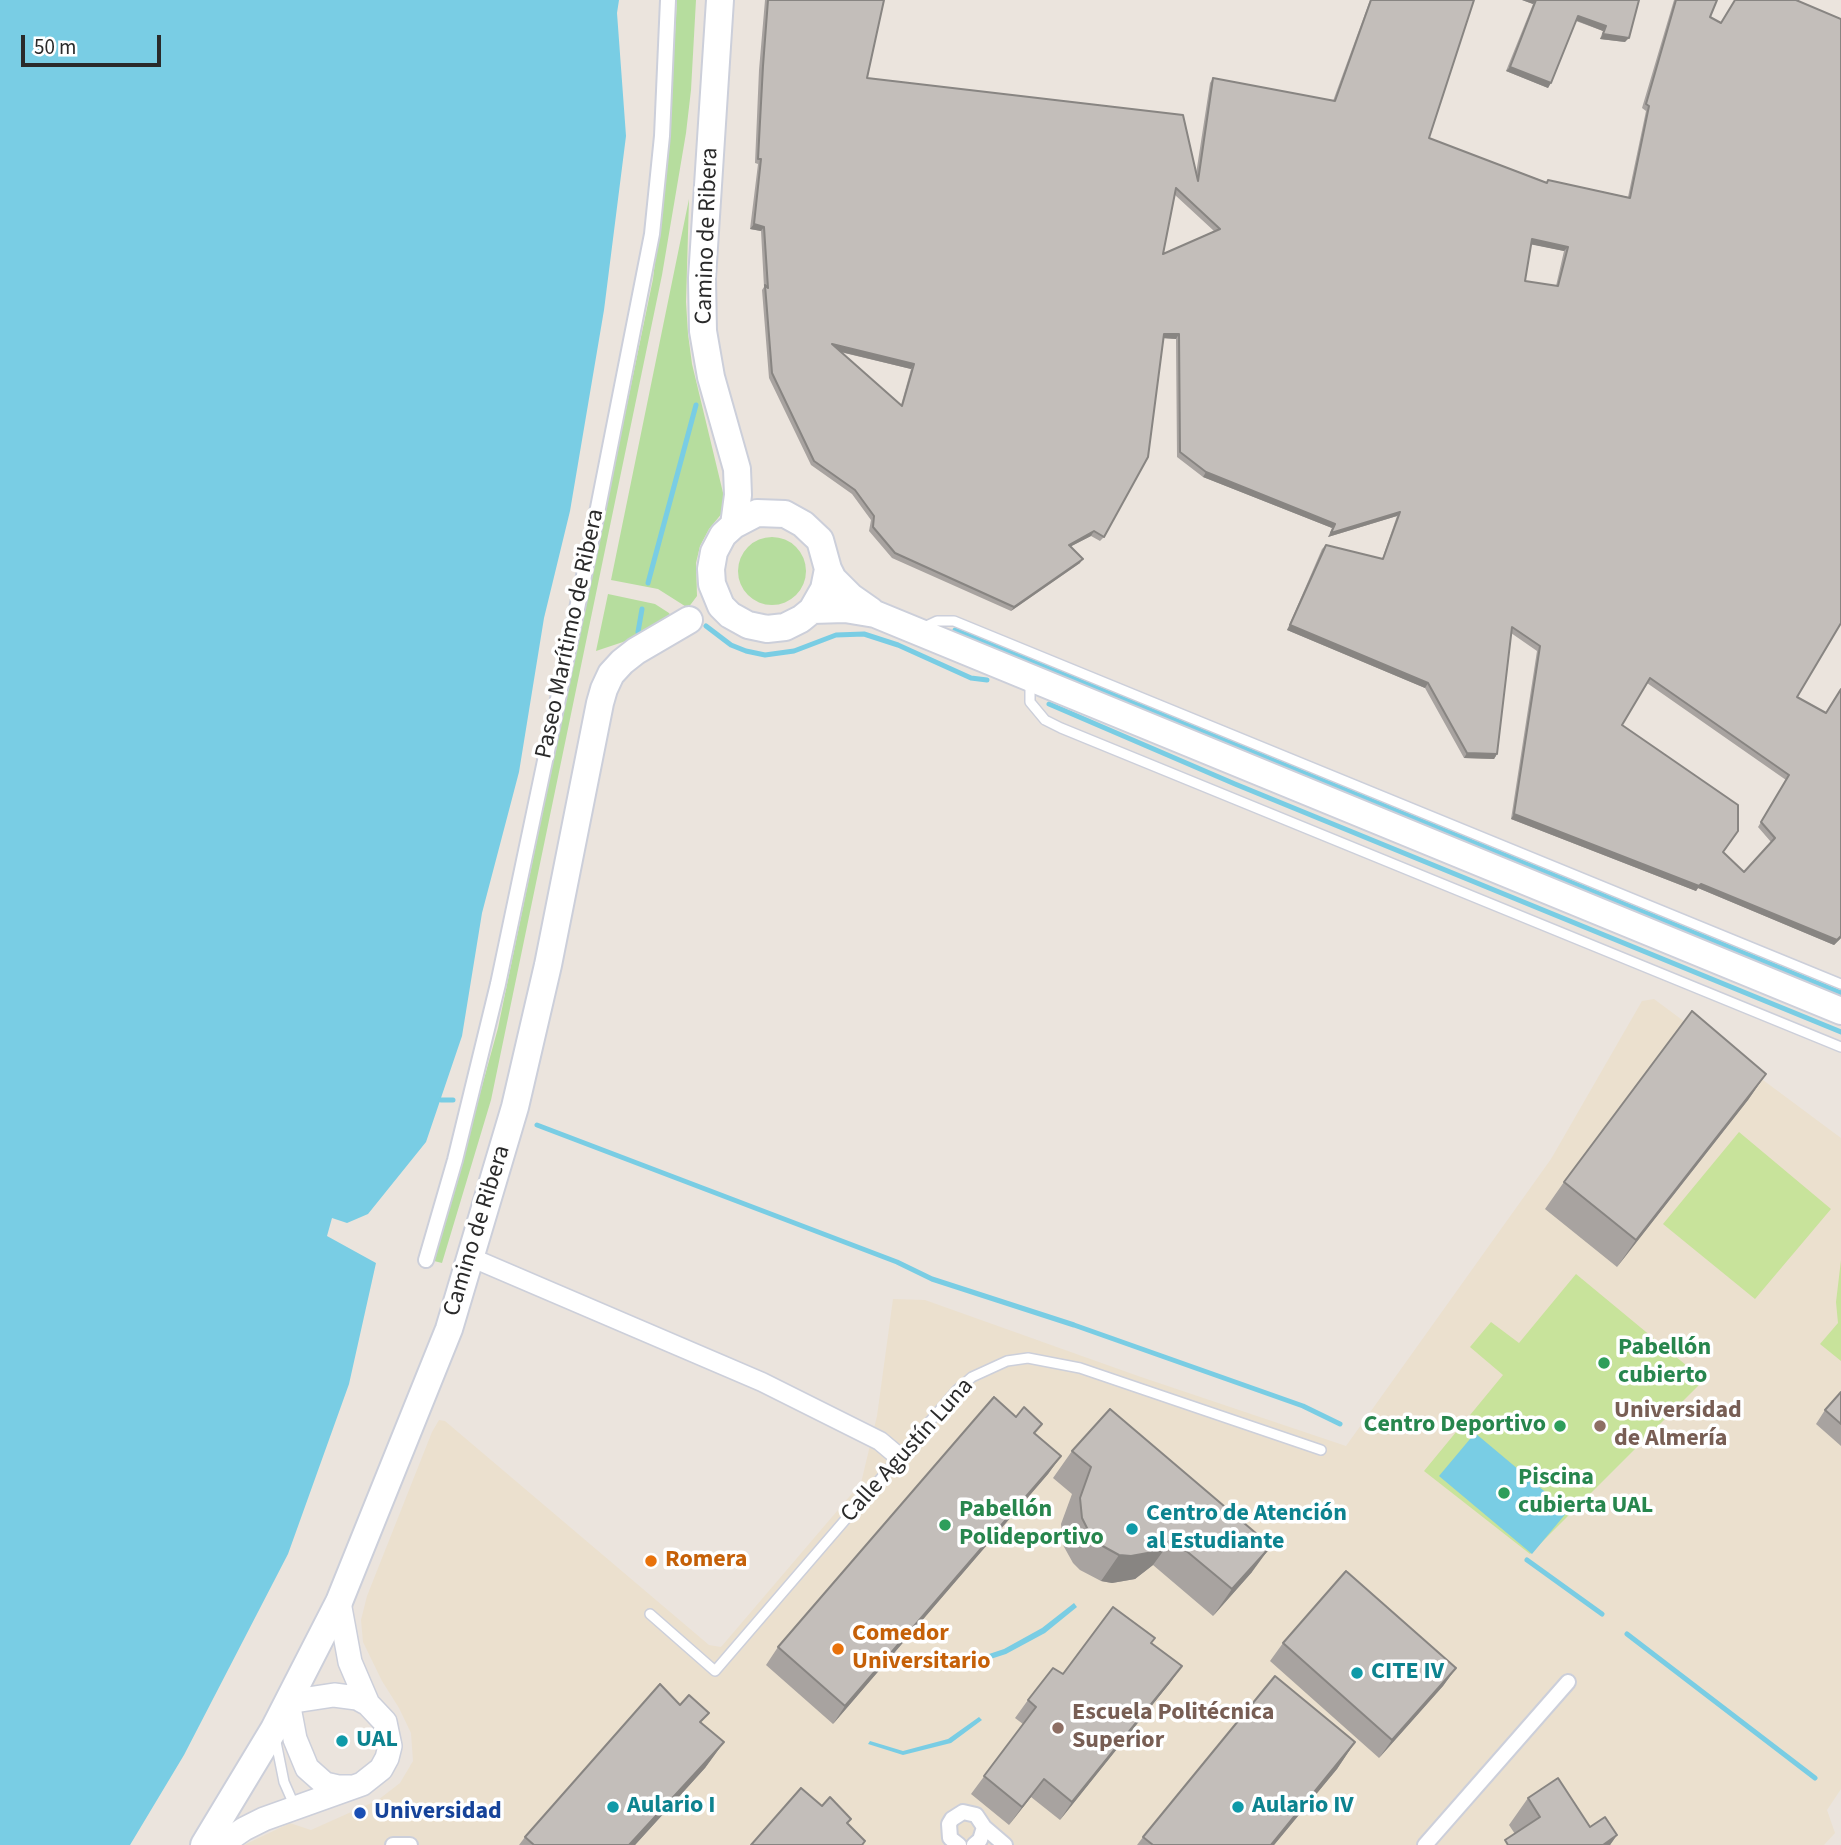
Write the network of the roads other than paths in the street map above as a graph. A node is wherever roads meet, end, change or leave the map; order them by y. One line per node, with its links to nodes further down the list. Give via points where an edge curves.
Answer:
1 (668, 0): 18 (street, Paseo Marítimo de Ribera, via 662,135 649,247 498,984)
2 (720, 0): 3 (main road, Camino de Ribera, via 702,278 703,331)
3 (737, 469): 4 (main road, Camino de Ribera, via 750,495); 5 (main road, Camino de Ribera)
4 (770, 513): 5 (main road, via 758,513); 6 (main road, via 795,518 813,531)
5 (734, 524): 7 (main road, via 714,552)
6 (828, 569): 8 (main road, via 824,589); 9 (main road, via 841,589)
7 (712, 584): 10 (main road); 11 (main road, via 721,606)
8 (812, 610): 9 (main road); 11 (main road, via 785,627 767,629)
9 (875, 614): 12 (main road)
10 (692, 619): 11 (main road); 17 (main road, Camino de Ribera, via 622,662 604,689 515,1107)
11 (738, 620)
12 (916, 631): 13 (main road); 14 (lane, via 933,622 954,621)
13 (1030, 678): 15 (main road); 16 (lane, via 1030,702 1045,720 1061,728)
14 (1841, 984)
15 (1841, 1011)
16 (1841, 1047)
17 (470, 1256): 20 (street, via 762,1382 880,1441); 21 (main road, Camino de Ribera, via 449,1329)
18 (426, 1260)
19 (1321, 1450): 20 (lane, Calle Agustín Luna, via 1119,1380 1028,1358 1007,1361 972,1377)
20 (899, 1457): 22 (lane, Calle Agustín Luna, via 715,1671)
21 (339, 1602): 23 (street); 26 (main road, Camino de Ribera)
22 (650, 1614)
23 (349, 1662): 25 (street); 27 (street)
24 (1568, 1682): 39 (street)
25 (325, 1695): 26 (street); 27 (street, via 345,1695)
26 (288, 1702): 28 (main road, Camino de Ribera); 29 (street, via 295,1739 307,1768 325,1784)
27 (368, 1704): 29 (street, via 385,1722 390,1746 381,1769)
28 (274, 1729): 30 (lane, via 284,1782); 32 (main road, Camino de Ribera)
29 (350, 1787): 30 (street)
30 (295, 1807): 33 (street, via 244,1829)
31 (984, 1827): 36 (street, via 970,1812 957,1814 948,1831); 37 (street); 38 (street)
32 (204, 1845)
33 (221, 1845)
34 (393, 1845): 35 (street)
35 (410, 1845)
36 (959, 1845)
37 (974, 1845)
38 (1005, 1845)
39 (1425, 1845)

